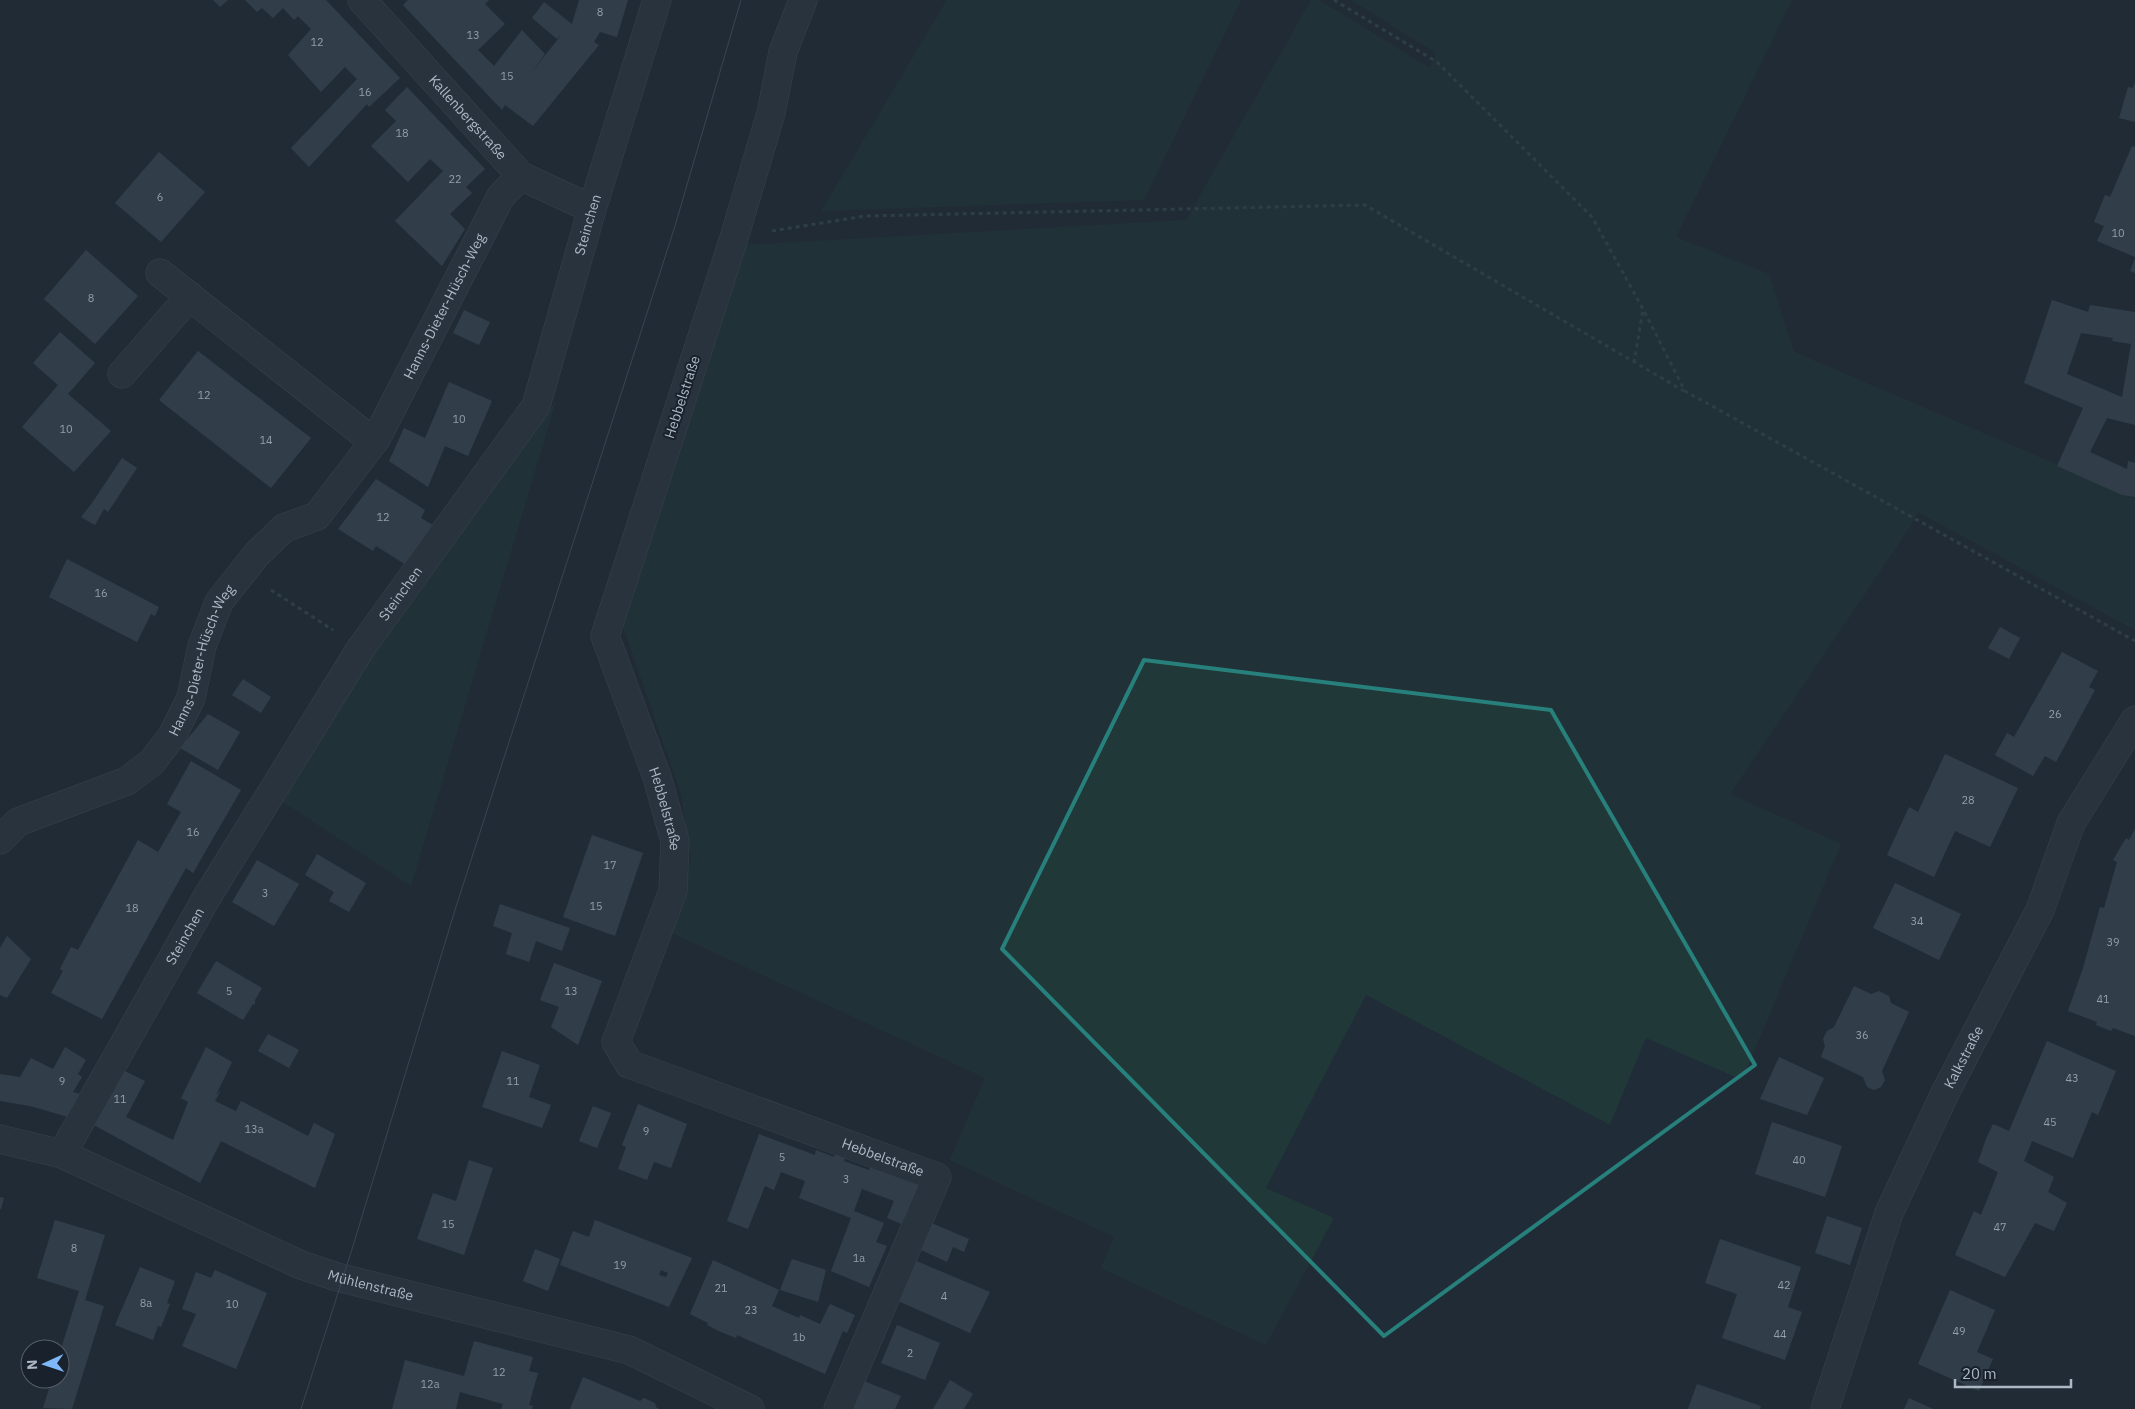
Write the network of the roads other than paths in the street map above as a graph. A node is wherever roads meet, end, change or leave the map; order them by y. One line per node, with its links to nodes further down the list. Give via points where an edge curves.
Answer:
1 (362, 0): 4 (street, Kallenbergstraße)
2 (657, 0): 5 (street, Steinchen)
3 (804, 0): 15 (street, Hebbelstraße, via 783,52 771,113 734,238 605,636 657,778 674,841 673,891 616,1042 629,1064 938,1177)
4 (521, 176): 5 (street, Kallenbergstraße); 9 (street, Hanns-Dieter-Hüsch-Weg, via 501,196)
5 (592, 209): 13 (street, Steinchen, via 536,406 361,648 207,897)
6 (160, 273): 7 (street)
7 (190, 296): 8 (street); 9 (street)
8 (122, 374)
9 (374, 442): 11 (street, Hanns-Dieter-Hüsch-Weg, via 317,516 284,528 242,571 219,602 202,646 191,698 172,736 152,762 127,781 18,822)
10 (2135, 720): 16 (street, Kalkstraße, via 2071,823 2040,910 1946,1091 1889,1213)
11 (0, 840)
12 (0, 1139): 13 (street, Mühlenstraße)
13 (62, 1154): 14 (street, Mühlenstraße, via 300,1265 629,1350)
14 (750, 1409)
15 (838, 1409)
16 (1825, 1409)

